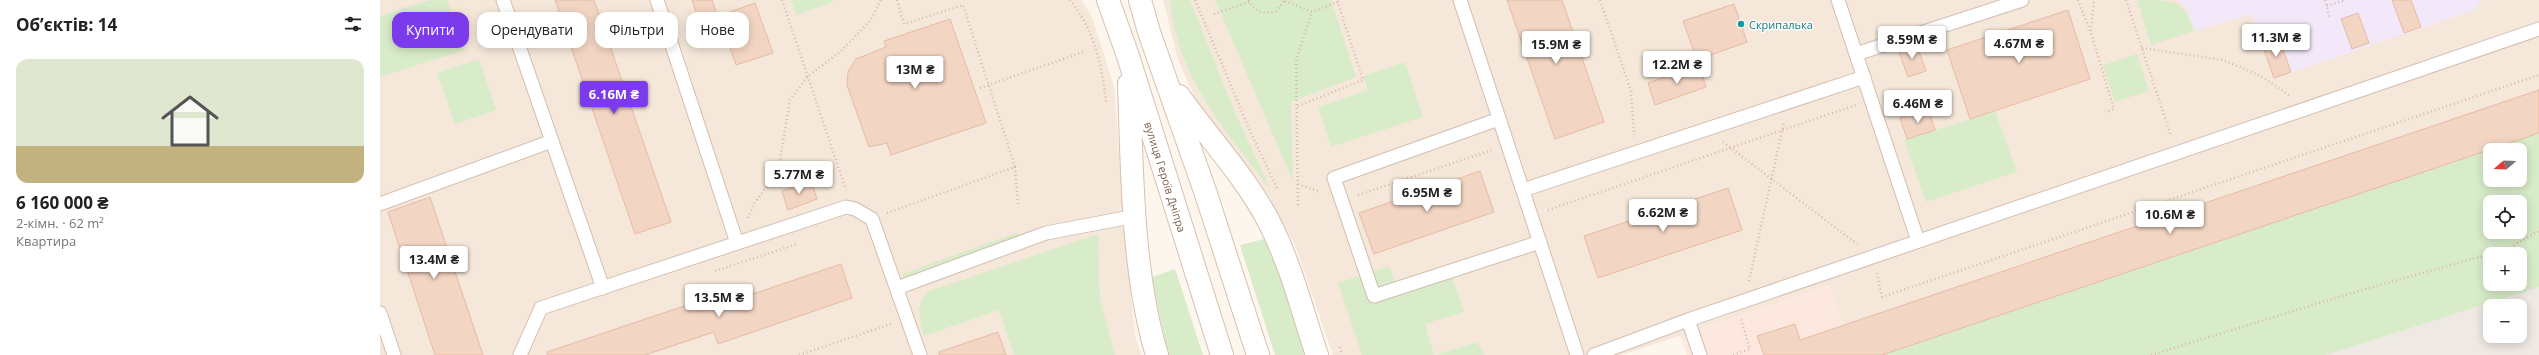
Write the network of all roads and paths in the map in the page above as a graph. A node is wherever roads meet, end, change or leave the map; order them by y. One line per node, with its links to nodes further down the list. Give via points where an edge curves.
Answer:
1 (503, 0): 45 (lane)
2 (658, 0): 67 (lane)
3 (782, 0): 33 (path)
4 (881, 0): 33 (path, via 870,21 840,52)
5 (897, 0): 35 (path, via 904,24 963,5)
6 (1108, 0): 30 (main road, вулиця Героїв Дніпра)
7 (1140, 0): 31 (main road)
8 (1195, 0): 55 (path)
9 (1460, 0): 42 (lane)
10 (1600, 0): 48 (path, via 1631,91)
11 (1838, 0): 29 (lane)
12 (2022, 0): 29 (lane)
13 (2078, 0): 26 (path)
14 (2094, 0): 26 (path)
15 (2126, 0): 27 (path)
16 (2325, 0): 21 (path)
17 (2345, 0): 21 (path)
18 (1249, 1): 19 (path, via 1258,11 1271,13 1282,7); 23 (path)
19 (1285, 1): 22 (path)
20 (1337, 1): 22 (path); 39 (path, via 1363,80)
21 (2327, 6): 24 (path)
22 (1312, 12): 39 (path, via 1296,60)
23 (1214, 14)
24 (2330, 19)
25 (2539, 29): 40 (lane)
26 (2091, 33): 41 (path, via 2114,109)
27 (2142, 48): 40 (path, via 2223,60 2261,76); 49 (path)
28 (1086, 51): 35 (path)
29 (1856, 54): 34 (lane)
30 (1128, 56): 61 (main road); 85 (main road, вулиця Героїв Дніпра)
31 (1163, 73): 86 (main road, via 1206,194); 87 (main road, via 1251,191 1268,220)
32 (2539, 75): 69 (path, via 1882,297)
33 (808, 76): 54 (path); 67 (path, via 790,100 778,172 753,205)
34 (1864, 76): 37 (lane); 38 (lane)
35 (989, 85): 36 (path); 50 (path)
36 (980, 88)
37 (1872, 100): 44 (path); 64 (lane)
38 (1788, 102): 43 (lane); 44 (path)
39 (1298, 106): 52 (path)
40 (2308, 108): 49 (lane)
41 (2104, 112)
42 (1499, 119): 46 (lane); 56 (lane, via 1334,178)
43 (1707, 129): 47 (path); 48 (lane)
44 (1782, 129): 47 (path); 51 (path)
45 (552, 141): 57 (lane); 73 (lane)
46 (1508, 145): 53 (lane); 56 (path)
47 (1730, 147): 51 (path); 60 (path)
48 (1635, 153): 53 (lane)
49 (2177, 153): 64 (lane)
50 (1015, 167): 58 (path); 62 (path)
51 (1772, 179): 69 (path); 75 (path)
52 (1298, 184): 56 (path); 59 (path)
53 (1523, 190): 60 (lane)
54 (848, 195)
55 (1280, 195)
56 (1341, 200): 66 (lane, via 1374,296)
57 (380, 204)
58 (1018, 204)
59 (1298, 204)
60 (1531, 215): 66 (lane)
61 (1136, 216): 74 (lane, via 1046,233); 84 (main road, via 1146,314)
62 (872, 219): 67 (lane, via 846,207); 74 (lane)
63 (2539, 231): 68 (path)
64 (1918, 241): 69 (lane)
65 (802, 242): 71 (path)
66 (1540, 242): 89 (lane)
67 (737, 243): 71 (path); 73 (lane)
68 (2510, 247)
69 (1874, 256): 75 (lane)
70 (2483, 256): 93 (path, via 2348,294)
71 (743, 262): 72 (path)
72 (714, 272)
73 (603, 288): 81 (lane, via 542,308)
74 (897, 288): 83 (lane)
75 (1744, 300): 77 (lane); 92 (path, via 1741,320 1750,349)
76 (380, 313): 80 (lane)
77 (1688, 320): 90 (lane); 91 (lane)
78 (897, 323): 82 (path)
79 (1337, 340): 88 (path)
80 (394, 355)
81 (520, 355)
82 (799, 355)
83 (920, 355)
84 (1157, 355)
85 (1222, 355)
86 (1258, 355)
87 (1317, 355)
88 (1342, 355)
89 (1577, 355)
90 (1594, 355)
91 (1700, 355)
92 (1733, 355)
93 (2151, 355)

